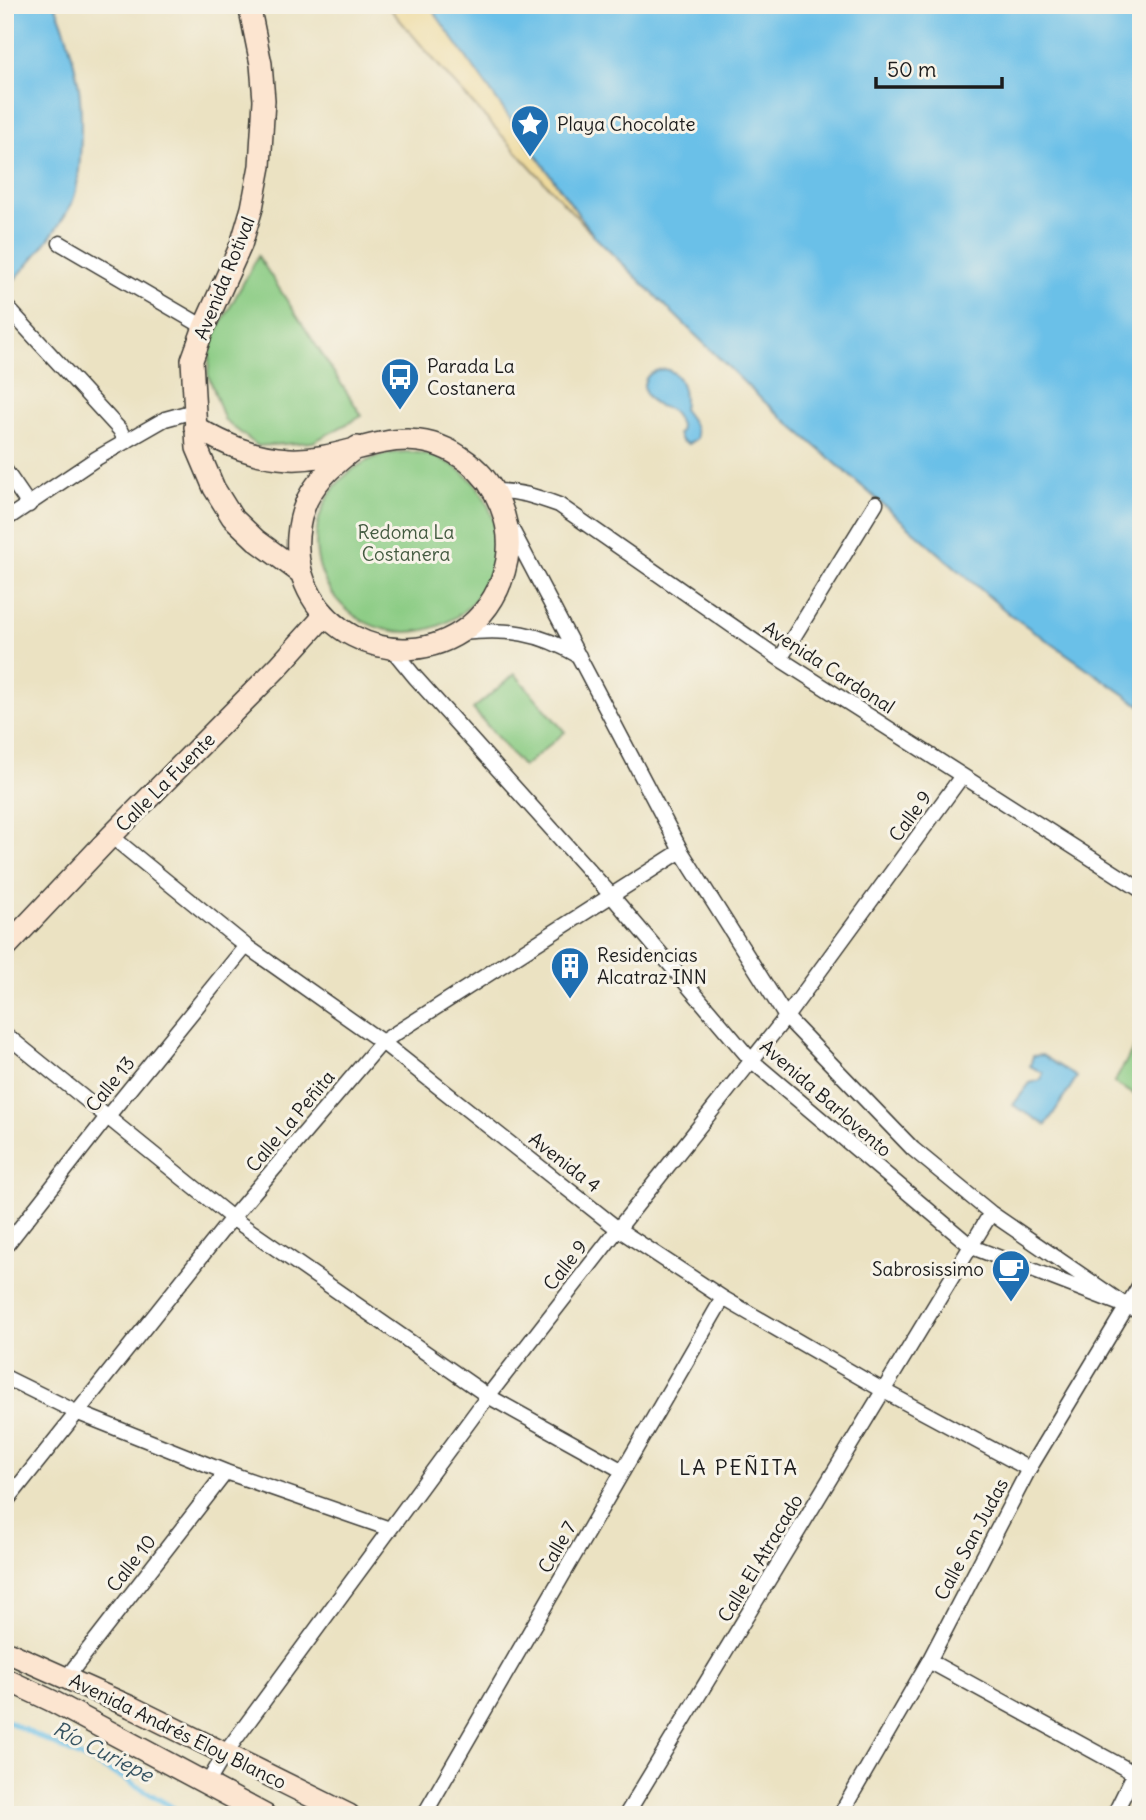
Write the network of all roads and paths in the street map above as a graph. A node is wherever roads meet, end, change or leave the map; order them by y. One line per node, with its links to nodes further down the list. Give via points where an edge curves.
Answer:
1 (248, 5): 4 (main road, Avenida Rotival, via 264,100 260,166 241,245)
2 (60, 243): 4 (street)
3 (5, 305): 6 (street)
4 (204, 327): 5 (main road, Avenida Rotival, via 192,360)
5 (194, 419): 6 (street, via 165,419); 7 (main road, via 225,444 257,455 290,459); 14 (main road, Avenida Rotival, via 201,460 232,517)
6 (126, 442): 11 (street)
7 (357, 447): 9 (main road, via 395,440 434,444 468,462); 14 (main road, via 319,480 306,501 297,549)
8 (5, 470): 11 (street)
9 (493, 491): 12 (main road); 19 (street, Avenida Cardonal, via 529,494 559,505)
10 (876, 503): 19 (street)
11 (29, 505): 13 (street)
12 (504, 515): 16 (main road, via 508,534 505,572 488,606); 18 (street, Avenida Barlovento)
13 (5, 520)
14 (301, 573): 15 (main road)
15 (325, 615): 17 (main road, via 344,632); 21 (main road, Calle La Fuente)
16 (460, 633): 17 (main road, via 427,646); 18 (street, via 485,630 535,635)
17 (393, 649): 24 (street, Avenida Barlovento)
18 (580, 657): 22 (street, Avenida Barlovento)
19 (780, 659): 20 (street, Avenida Cardonal)
20 (962, 776): 23 (street, Avenida Cardonal); 27 (street, Calle 9)
21 (111, 836): 25 (street, Avenida 4); 26 (main road, Calle La Fuente)
22 (681, 851): 24 (street, Calle La Peñita); 27 (street, Avenida Barlovento)
23 (1141, 890)
24 (611, 895): 29 (street, Calle La Peñita); 30 (street, Avenida Barlovento)
25 (246, 946): 29 (street, Avenida 4); 31 (street, Calle 13)
26 (5, 948)
27 (786, 1017): 30 (street, Calle 9); 32 (street, Avenida Barlovento, via 913,1149)
28 (5, 1034): 31 (street)
29 (382, 1042): 33 (street, Calle La Peñita); 34 (street, Avenida 4)
30 (751, 1060): 34 (street, Calle 9); 36 (street, Avenida Barlovento)
31 (107, 1117): 33 (street); 35 (street, Calle 13)
32 (991, 1213): 36 (street, Calle El Atracado); 39 (street, Avenida Barlovento)
33 (232, 1218): 42 (street); 43 (street, Calle La Peñita)
34 (618, 1229): 38 (street, Avenida 4); 42 (street, Calle 9)
35 (5, 1247)
36 (972, 1247): 39 (street, Avenida Barlovento); 41 (street, Calle El Atracado)
37 (1141, 1283): 39 (street, Calle San Judas)
38 (723, 1298): 41 (street, Avenida 4); 45 (street, Calle 7)
39 (1134, 1310): 44 (street, Calle San Judas)
40 (5, 1377): 43 (street)
41 (884, 1391): 44 (street, Avenida 4); 60 (street, Calle El Atracado)
42 (488, 1396): 45 (street); 48 (street, Calle 9)
43 (76, 1412): 46 (street); 47 (street, Calle La Peñita)
44 (1029, 1469): 50 (street, Calle San Judas)
45 (623, 1471): 59 (street, Calle 7)
46 (226, 1472): 48 (street); 51 (street, Calle 10)
47 (5, 1503)
48 (390, 1529): 53 (street, Calle 9)
49 (5, 1651): 51 (main road, Avenida Andrés Eloy Blanco)
50 (929, 1661): 55 (street); 61 (street, Calle San Judas)
51 (67, 1677): 53 (main road, Avenida Andrés Eloy Blanco)
52 (5, 1679): 56 (main road, Avenida Andrés Eloy Blanco)
53 (226, 1752): 56 (street, Calle 9); 58 (main road, Avenida Andrés Eloy Blanco)
54 (1141, 1760): 55 (street)
55 (1137, 1776): 62 (street)
56 (207, 1784): 57 (main road, Avenida Andrés Eloy Blanco)
57 (265, 1815)
58 (349, 1815)
59 (424, 1815)
60 (626, 1815)
61 (840, 1815)
62 (1114, 1815)

